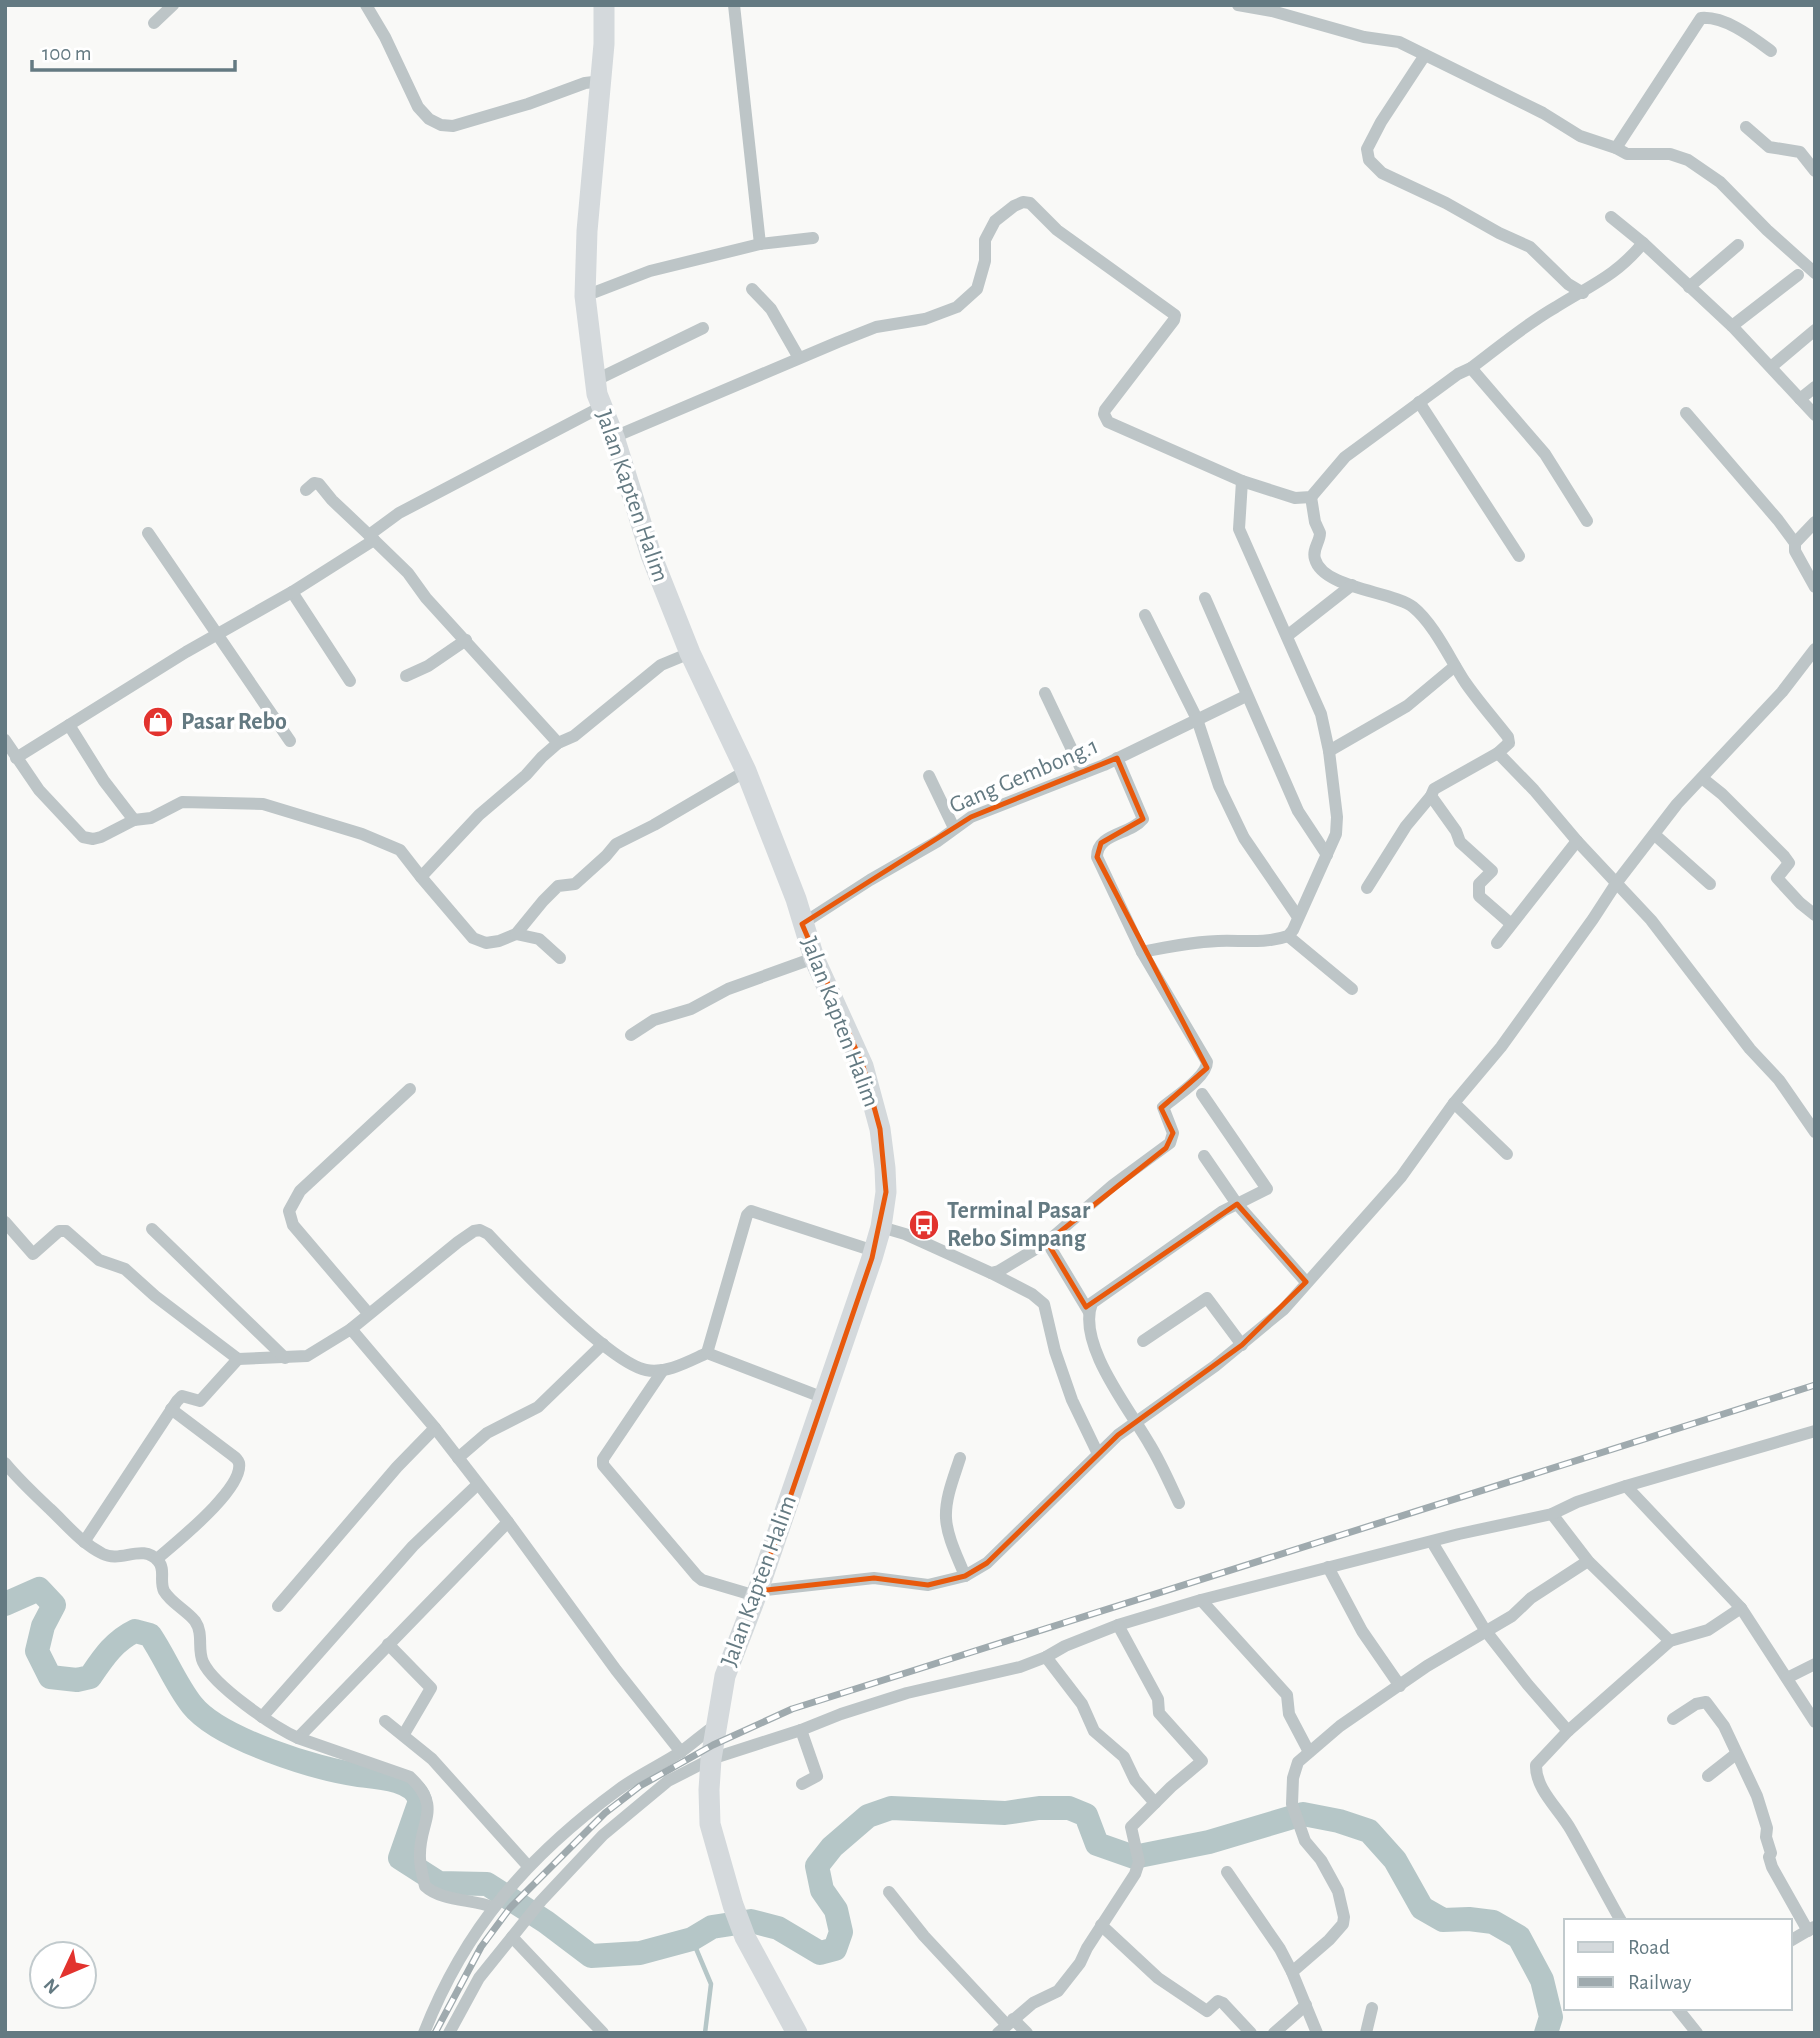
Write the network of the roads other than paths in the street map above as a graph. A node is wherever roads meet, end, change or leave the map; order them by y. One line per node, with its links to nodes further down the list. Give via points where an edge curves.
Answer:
1 (173, 5): 6 (street)
2 (366, 5): 9 (street, via 418,107 441,125 453,126)
3 (604, 5): 9 (main road, Jalan Kapten Halim)
4 (734, 5): 16 (street)
5 (1238, 5): 8 (street, via 1399,42)
6 (154, 23)
7 (1771, 51): 11 (street, via 1747,33 1710,17 1701,18)
8 (1425, 55): 11 (street, via 1580,136); 21 (street, via 1381,122 1367,149 1370,160 1404,185 1530,247 1567,284)
9 (601, 81): 22 (main road, Jalan Kapten Halim)
10 (1746, 127): 12 (street, via 1769,147 1800,152)
11 (1616, 148): 18 (street, via 1627,154 1670,154 1688,160 1720,182)
12 (1815, 171)
13 (1611, 217): 15 (street)
14 (813, 238): 16 (street)
15 (1643, 243): 19 (street); 21 (street, via 1627,262)
16 (760, 244): 22 (street, via 650,271)
17 (1738, 245): 19 (street)
18 (1808, 270): 23 (street)
19 (1689, 287): 23 (street)
20 (752, 289): 26 (street, via 771,309)
21 (1583, 293): 28 (street, via 1556,306)
22 (585, 296): 29 (main road, Jalan Kapten Halim)
23 (1732, 327): 27 (street)
24 (703, 328): 29 (street)
25 (1815, 330): 27 (street)
26 (799, 358): 36 (street); 37 (street, via 876,327 925,319 957,307 977,289 985,240 995,221 1014,206 1030,203 1057,230 1175,314 1105,410 1108,422)
27 (1771, 367): 31 (street)
28 (1471, 368): 32 (street); 40 (street, via 1545,454)
29 (596, 380): 33 (main road, Jalan Kapten Halim)
30 (1815, 387): 31 (street)
31 (1800, 399): 35 (street)
32 (1419, 402): 39 (street, via 1345,457); 45 (street)
33 (601, 407): 36 (main road, Jalan Kapten Halim); 43 (street, via 399,513)
34 (1686, 413): 44 (street)
35 (1815, 415)
36 (614, 437): 55 (main road, Jalan Kapten Halim, via 651,555)
37 (1242, 481): 39 (street, via 1295,498); 52 (street, via 1239,529)
38 (306, 490): 43 (street, via 319,484)
39 (1311, 497): 46 (street, via 1320,533 1315,559 1327,573)
40 (1587, 522)
41 (1815, 522): 44 (street)
42 (148, 533): 51 (street)
43 (371, 538): 48 (street); 53 (street)
44 (1795, 543): 47 (street)
45 (1519, 556)
46 (1352, 585): 52 (street); 56 (street, via 1411,605)
47 (1815, 587)
48 (292, 592): 51 (street); 58 (street)
49 (1205, 598): 60 (street)
50 (1144, 615): 61 (street)
51 (218, 635): 62 (street); 64 (street)
52 (1287, 636): 66 (street, via 1321,714)
53 (466, 640): 57 (street); 65 (street)
54 (1815, 649): 73 (street, via 1782,692)
55 (690, 653): 65 (street, via 661,665 574,736); 70 (main road, Jalan Kapten Halim)
56 (1455, 666): 66 (street, via 1407,706); 67 (street, via 1508,737)
57 (405, 676)
58 (350, 681)
59 (1045, 693): 71 (street)
60 (1246, 696): 61 (street, Gang Gembong.1); 79 (street, via 1298,811)
61 (1197, 719): 69 (street, Gang Gembong.1); 85 (street, via 1219,786 1244,838)
62 (69, 724): 68 (street); 75 (street)
63 (5, 740): 68 (street)
64 (290, 741)
65 (558, 743): 80 (street, via 479,815)
66 (1329, 751): 79 (street, via 1337,817)
67 (1498, 753): 74 (street, via 1434,789); 78 (street)
68 (16, 758): 75 (street, via 83,837 101,837)
69 (1116, 758): 71 (street, Gang Gembong.1); 91 (street, via 1143,819 1101,843 1097,857)
70 (746, 771): 87 (main road, Jalan Kapten Halim); 88 (street, via 616,844 575,884 558,886)
71 (1083, 773): 76 (street, Gang Gembong.1)
72 (929, 776): 76 (street)
73 (1702, 778): 77 (street); 84 (street, via 1784,856 1789,863 1777,878)
74 (1431, 796): 83 (street); 86 (street, via 1460,842 1492,871 1479,884 1479,896)
75 (134, 820): 80 (street, via 151,818 182,802 263,804 400,850)
76 (954, 828): 87 (street, Gang Gembong.1)
77 (1655, 835): 81 (street); 82 (street)
78 (1577, 841): 81 (street); 86 (street)
79 (1327, 855): 85 (street)
80 (421, 877): 88 (street, via 472,938 486,943)
81 (1617, 882): 98 (street, via 1501,1047); 99 (street, via 1779,1080)
82 (1710, 884)
83 (1367, 888)
84 (1815, 915)
85 (1298, 916): 89 (street)
86 (1510, 923): 90 (street)
87 (802, 924): 93 (main road, Jalan Kapten Halim)
88 (516, 934): 92 (street, via 539,939)
89 (1288, 936): 91 (street, via 1180,944); 94 (street)
90 (1497, 943)
91 (1142, 952): 106 (street, via 1207,1068 1163,1107 1172,1133 1166,1148 1113,1185)
92 (560, 958)
93 (814, 958): 95 (street, via 654,1020); 104 (main road, Jalan Kapten Halim, via 863,1066 880,1129 886,1192)
94 (1352, 989)
95 (631, 1035)
96 (410, 1088): 111 (street, via 300,1191 289,1211 293,1225)
97 (1202, 1094): 102 (street, via 1267,1189)
98 (1454, 1103): 100 (street); 109 (street, via 1401,1177)
99 (1815, 1131)
100 (1507, 1154)
101 (1204, 1156): 102 (street)
102 (1237, 1204): 109 (street); 110 (street, via 1092,1303)
103 (5, 1222): 118 (street, via 33,1254 59,1231 66,1231 99,1260 129,1272)
104 (881, 1227): 107 (main road, Jalan Kapten Halim); 108 (street)
105 (152, 1229): 117 (street)
106 (1047, 1242): 108 (street); 110 (street)
107 (874, 1251): 116 (street, via 751,1211); 120 (main road, Jalan Kapten Halim)
108 (991, 1273): 125 (street, via 1044,1304 1072,1400)
109 (1306, 1282): 115 (street, via 1284,1309)
110 (1089, 1312): 122 (street, via 1107,1376)
111 (368, 1313): 112 (street); 114 (street, via 480,1230)
112 (351, 1329): 117 (street, via 307,1356); 123 (street)
113 (1143, 1341): 115 (street, via 1207,1298)
114 (603, 1344): 119 (street, via 629,1363); 126 (street, via 538,1407 487,1433)
115 (1242, 1345): 122 (street)
116 (707, 1353): 119 (street); 120 (street)
117 (285, 1358): 118 (street)
118 (238, 1359): 121 (street, via 200,1401 183,1396)
119 (663, 1370): 140 (street, via 603,1465 697,1576)
120 (824, 1398): 140 (main road, Jalan Kapten Halim)
121 (172, 1409): 134 (street); 136 (street, via 232,1455 239,1466 222,1499)
122 (1135, 1421): 125 (street); 131 (street)
123 (435, 1428): 126 (street); 142 (street)
124 (1815, 1432): 130 (street)
125 (1098, 1454): 139 (street, via 987,1563)
126 (458, 1458): 129 (street)
127 (960, 1458): 139 (street, via 946,1516)
128 (5, 1463): 134 (street)
129 (477, 1485): 133 (street); 152 (street, via 413,1546)
130 (1626, 1486): 132 (street); 143 (street)
131 (1180, 1503)
132 (1552, 1514): 135 (street); 137 (street)
133 (508, 1522): 147 (street); 161 (street)
134 (84, 1542): 136 (street, via 111,1557 139,1552)
135 (1432, 1542): 138 (street); 145 (street)
136 (157, 1559): 152 (street, via 166,1595 196,1622 202,1660)
137 (1588, 1560): 145 (street, via 1512,1616); 146 (street)
138 (1328, 1567): 141 (street); 151 (street, via 1362,1630)
139 (965, 1576): 140 (street, via 928,1585 874,1578)
140 (757, 1594): 156 (main road, Jalan Kapten Halim, via 725,1676)
141 (1201, 1600): 144 (street); 162 (street, via 1287,1695 1288,1710)
142 (278, 1606)
143 (1741, 1608): 146 (street, via 1708,1630); 150 (street)
144 (1118, 1625): 148 (street); 167 (street, via 1158,1699 1159,1713 1202,1761)
145 (1485, 1630): 151 (street); 158 (street)
146 (1670, 1641): 158 (street)
147 (388, 1644): 159 (street, via 431,1687); 160 (street)
148 (1046, 1657): 157 (street, via 1003,1673 907,1693); 167 (street, via 1082,1704 1088,1723 1124,1757 1135,1780)
149 (1815, 1664): 150 (street)
150 (1787, 1678): 155 (street)
151 (1400, 1686): 162 (street)
152 (262, 1717): 160 (street)
153 (1672, 1719): 163 (street, via 1706,1702 1724,1726)
154 (385, 1721): 159 (street)
155 (1815, 1722)
156 (716, 1725): 161 (street); 164 (main road, Jalan Kapten Halim)
157 (801, 1730): 164 (street); 166 (street, via 817,1776)
158 (1568, 1731): 172 (street, via 1536,1765 1536,1775)
159 (404, 1734): 168 (street)
160 (299, 1738): 171 (street, via 410,1777 424,1791 428,1807 419,1857 425,1886)
161 (681, 1752): 168 (street, via 621,1788)
162 (1309, 1752): 177 (street, via 1298,1762 1292,1804 1304,1841 1338,1891 1344,1917 1329,1940)
163 (1736, 1754): 165 (street); 174 (street, via 1757,1796 1772,1867)
164 (711, 1759): 175 (street, via 668,1781 603,1835); 185 (main road, Jalan Kapten Halim, via 710,1824 733,1905)
165 (1707, 1776)
166 (802, 1784)
167 (1155, 1803): 173 (street, via 1131,1827 1139,1862)
168 (528, 1866): 171 (street)
169 (1227, 1872): 177 (street)
170 (889, 1892): 181 (street)
171 (496, 1903): 182 (street, via 447,1983)
172 (1620, 1919)
173 (1101, 1925): 181 (street, via 1058,1992 1033,2003); 187 (street, via 1157,1978 1207,2011 1218,2001 1223,2003)
174 (1812, 1929): 176 (street)
175 (512, 1937): 183 (street, via 479,1978); 184 (street)
176 (1792, 1940)
177 (1292, 1972): 178 (street)
178 (1306, 2005): 188 (street); 189 (street)
179 (1372, 2008): 190 (street)
180 (1679, 2010): 191 (street)
181 (1006, 2025): 186 (street)
182 (424, 2033)
183 (449, 2033)
184 (603, 2033)
185 (797, 2033)
186 (1027, 2033)
187 (1251, 2033)
188 (1274, 2033)
189 (1317, 2033)
190 (1366, 2033)
191 (1697, 2033)

